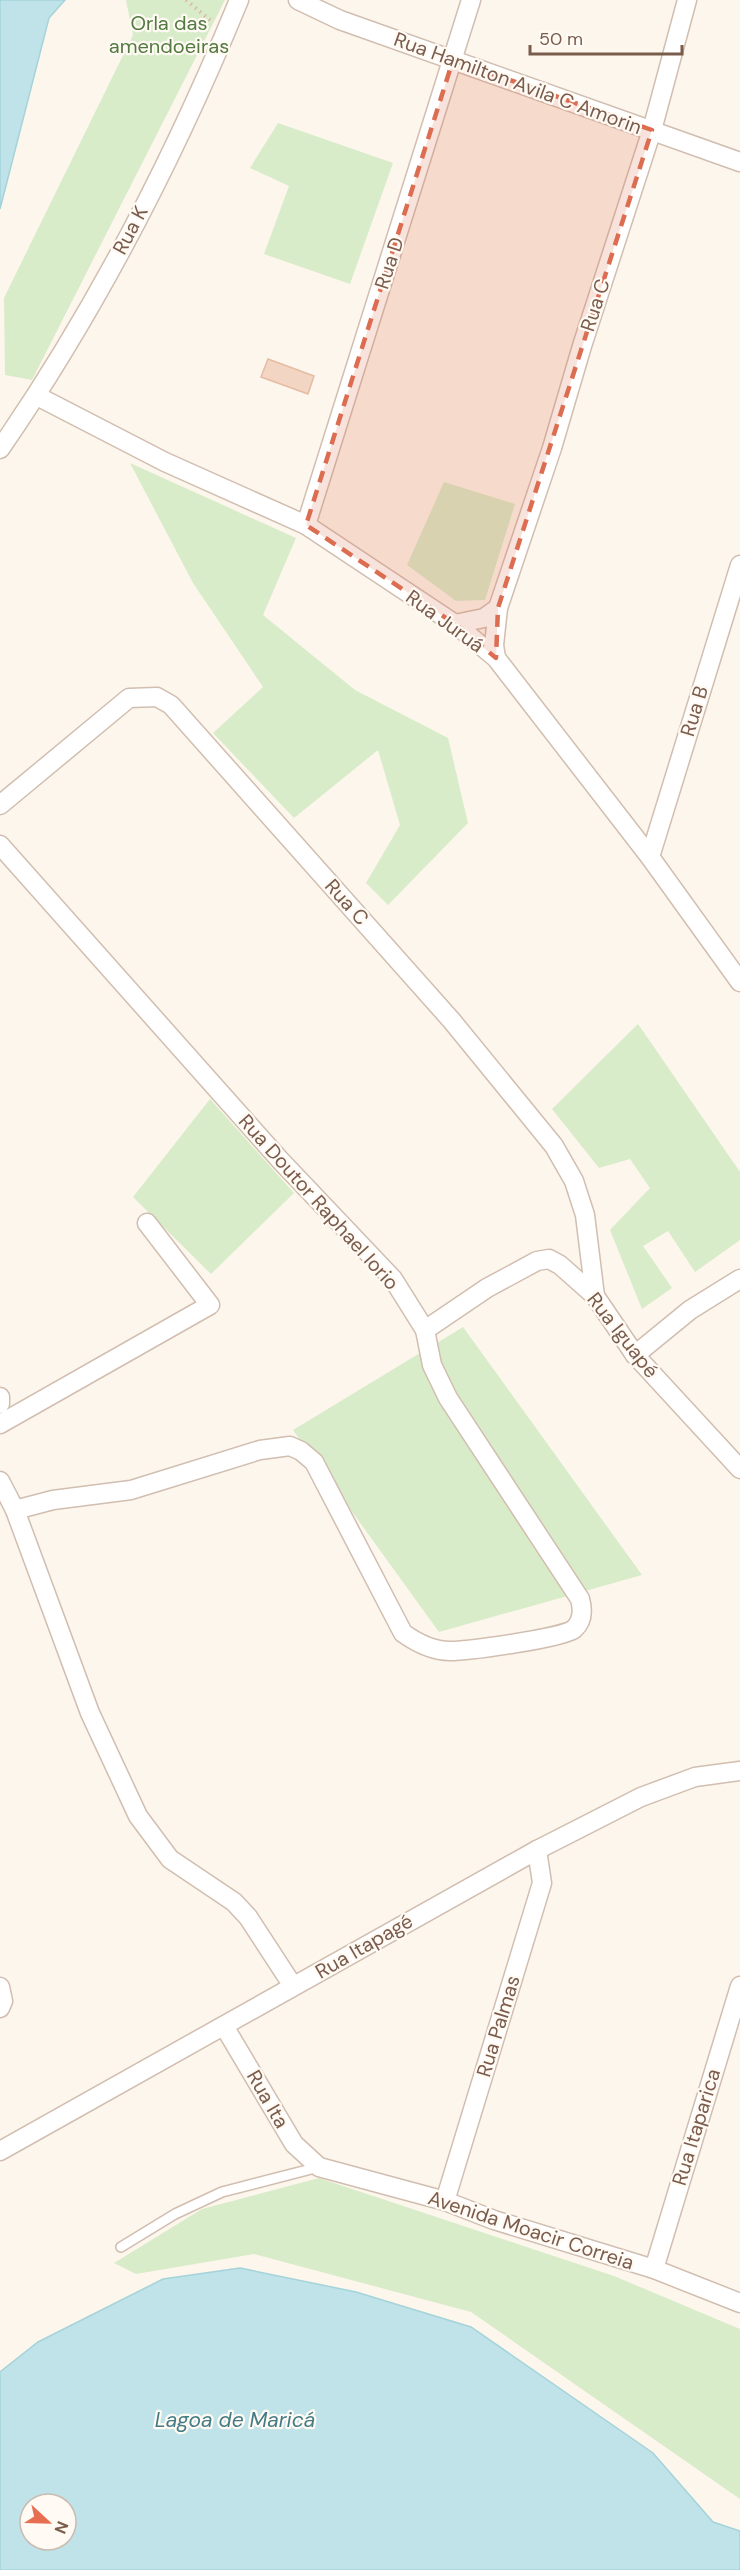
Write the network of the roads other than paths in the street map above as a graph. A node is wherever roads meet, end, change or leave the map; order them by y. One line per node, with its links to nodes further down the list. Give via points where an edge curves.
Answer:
1 (239, 0): 8 (street, Rua K, via 138,219)
2 (298, 0): 5 (street, Rua Hamilton Avila C Amorin, via 340,20)
3 (471, 0): 5 (street, Rua D)
4 (687, 0): 6 (street, Rua C)
5 (453, 60): 6 (street, Rua Hamilton Avila C Amorin); 10 (street, Rua D)
6 (652, 130): 7 (street, Rua Hamilton Avila C Amorin); 12 (street, Rua C)
7 (740, 162)
8 (37, 396): 9 (street, Rua K); 10 (street, Rua Juruá, via 165,462)
9 (0, 449)
10 (306, 525): 13 (street, Rua Juruá)
11 (740, 565): 17 (street, Rua B)
12 (498, 609): 13 (street, via 484,618); 14 (street, Rua C)
13 (455, 624): 14 (street, Rua Juruá)
14 (496, 658): 17 (street, Rua Juruá)
15 (0, 805): 21 (street, Rua C, via 129,698 157,697 171,705 452,1021 554,1146 574,1181 585,1215)
16 (0, 845): 22 (street, Rua Doutor Raphael Iorio, via 280,1160 367,1249 393,1280)
17 (650, 857): 18 (street, Rua Juruá)
18 (740, 982)
19 (147, 1223): 26 (street, via 210,1305)
20 (740, 1279): 23 (street, via 690,1310)
21 (595, 1296): 22 (street, Rua Iguapé, via 560,1265 549,1259 537,1261 487,1288); 23 (street, Rua Iguapé)
22 (425, 1330): 29 (street, Rua Doutor Raphael Iorio, via 432,1365 448,1398 580,1599 583,1611 573,1630 562,1635 449,1651 420,1644 403,1633 314,1462 290,1446 260,1450 131,1490 53,1500)
23 (635, 1355): 27 (street, Rua Iguapé)
24 (0, 1397): 25 (street)
25 (0, 1404)
26 (0, 1424)
27 (740, 1469)
28 (0, 1481): 29 (street)
29 (15, 1510): 32 (street, via 90,1713 138,1816 170,1859 241,1909)
30 (740, 1770): 31 (street, Rua Itapagé, via 695,1778 641,1797)
31 (537, 1850): 32 (street, Rua Itapagé); 39 (street, Rua Palmas, via 542,1882)
32 (293, 1986): 36 (street, Rua Itapagé)
33 (740, 1986): 41 (street, Rua Itaparica)
34 (0, 1987): 35 (street)
35 (0, 2008)
36 (224, 2026): 37 (street, Rua Itapagé); 38 (street, Rua Ita, via 294,2144)
37 (0, 2151)
38 (319, 2167): 39 (street, Avenida Moacir Correia); 40 (lane, via 222,2192 175,2214)
39 (445, 2200): 41 (street, Avenida Moacir Correia, via 494,2220)
40 (121, 2247)
41 (654, 2270): 42 (street, Avenida Moacir Correia)
42 (740, 2303)

